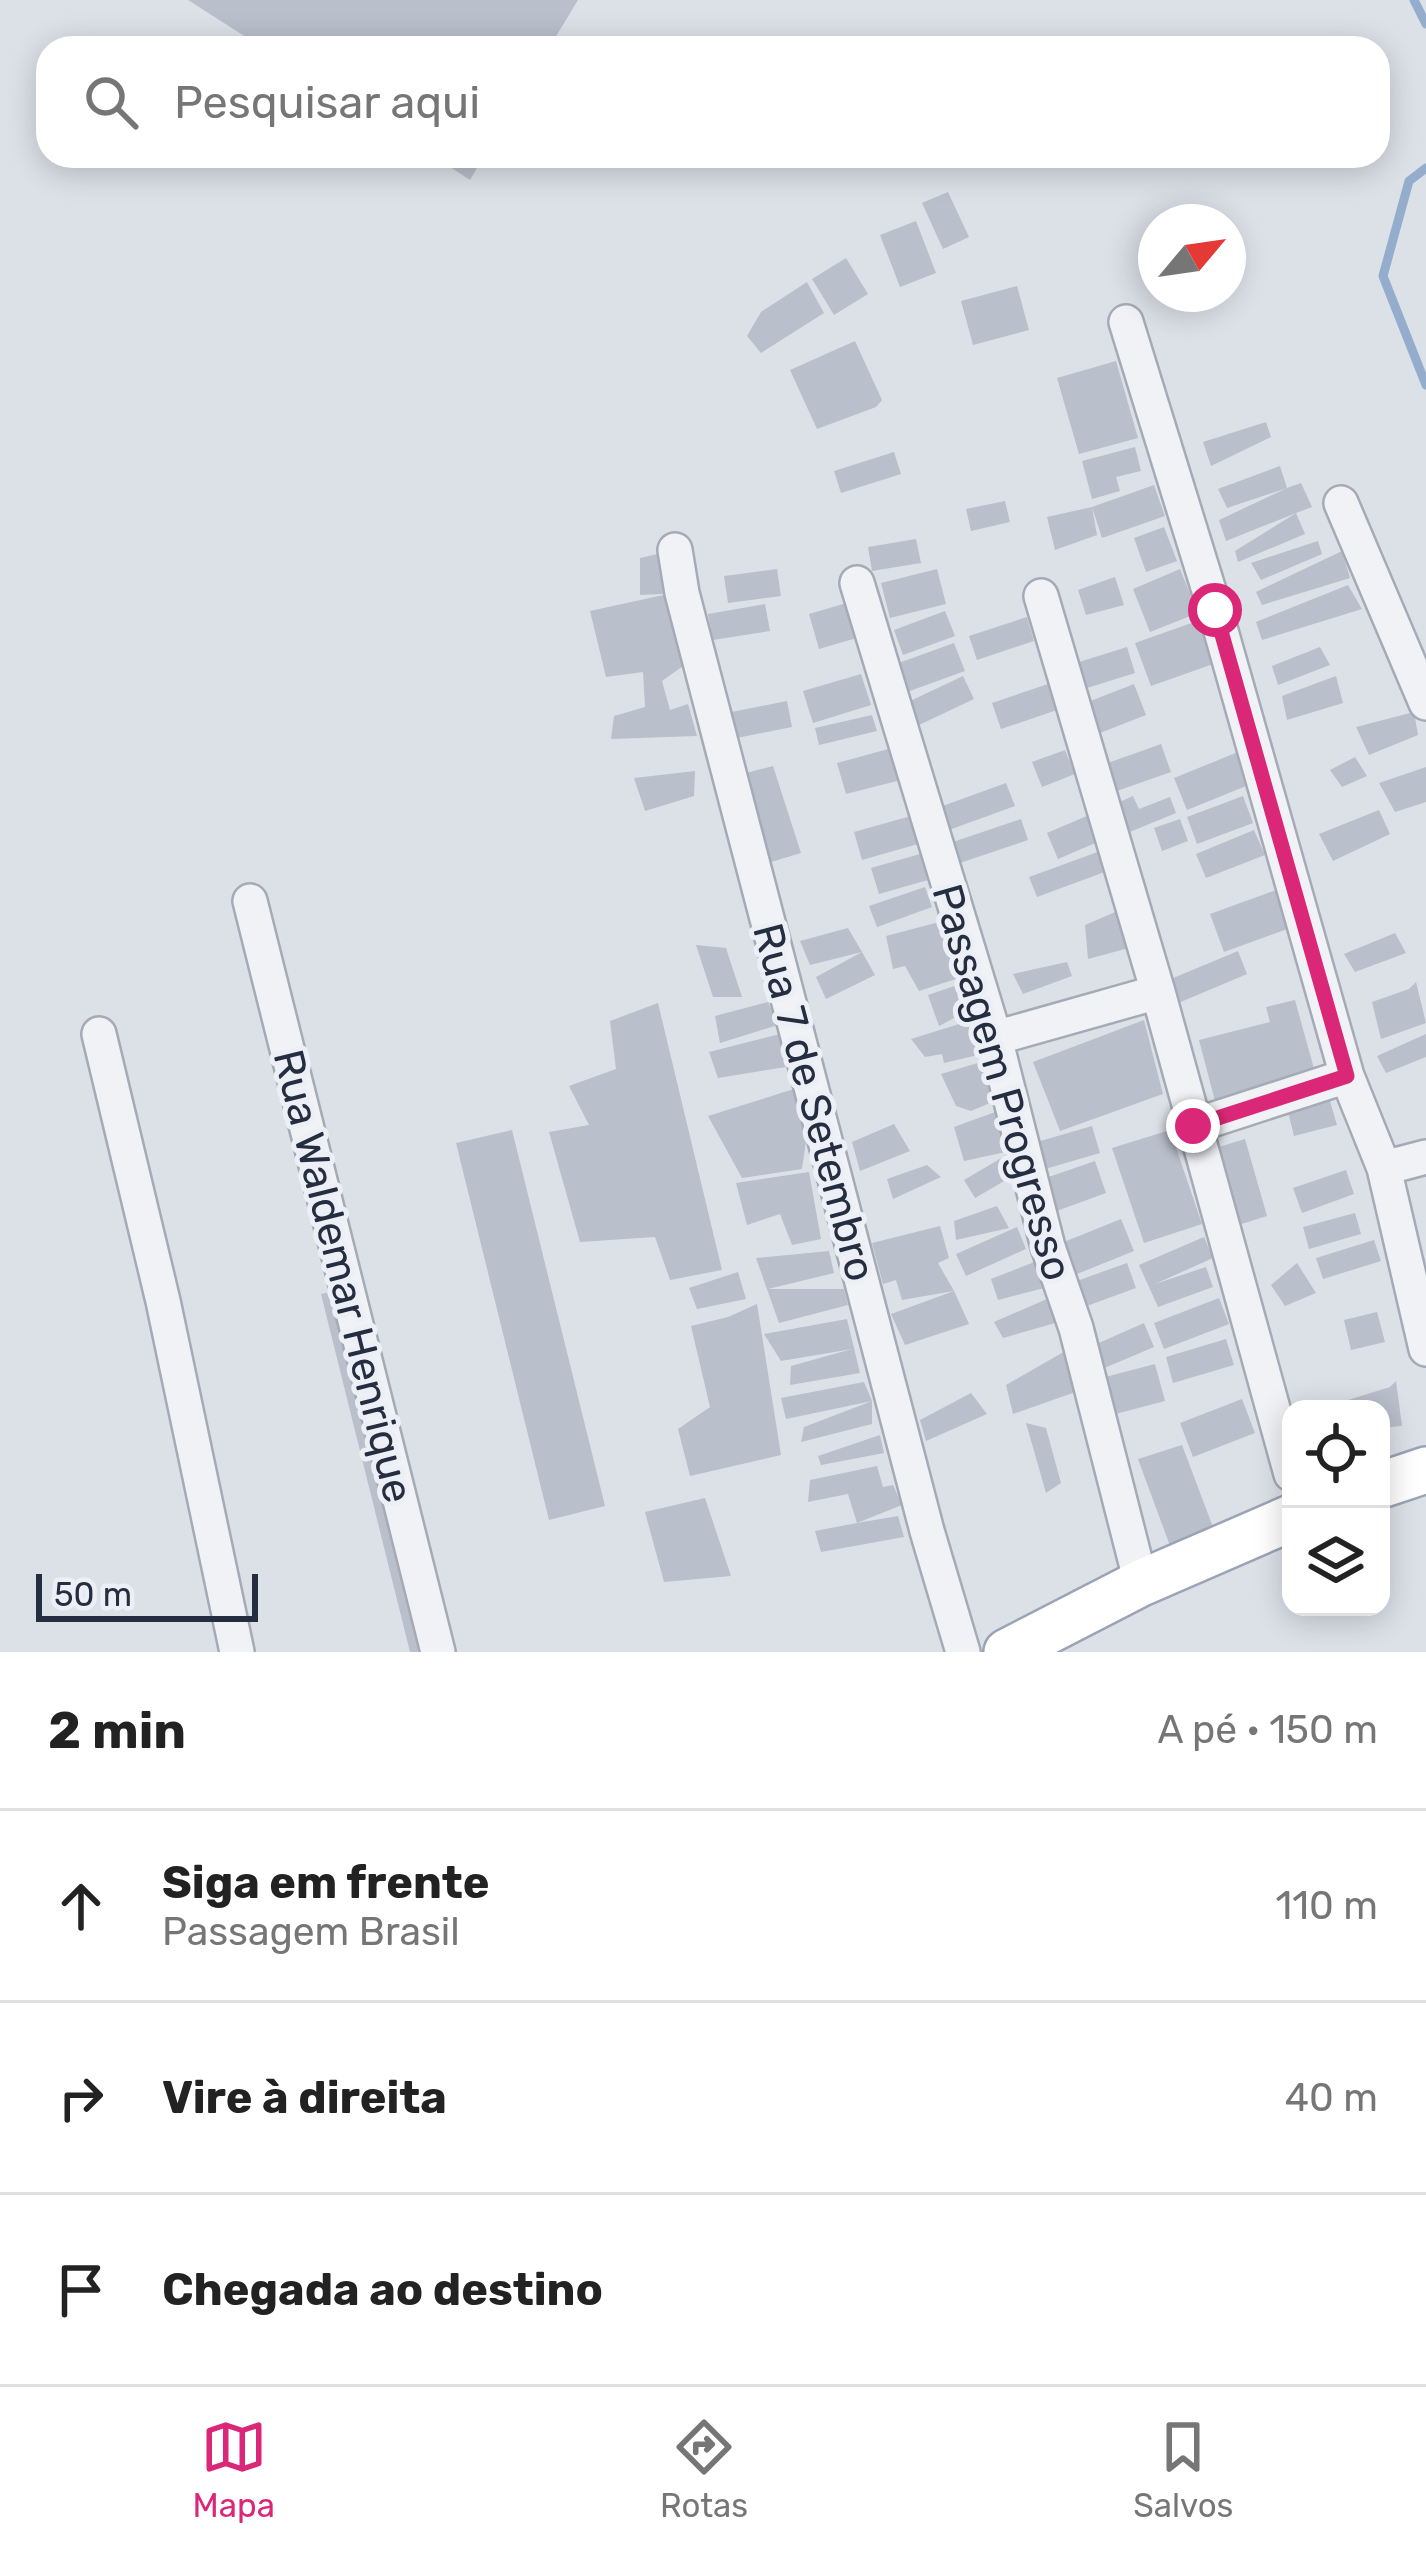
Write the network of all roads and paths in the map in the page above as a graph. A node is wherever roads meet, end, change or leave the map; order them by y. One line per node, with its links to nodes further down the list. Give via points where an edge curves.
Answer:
1 (1126, 322): 11 (street)
2 (1342, 502): 6 (street)
3 (675, 550): 23 (street, Rua 7 de Setembro)
4 (856, 583): 10 (street, Passagem Progresso)
5 (1041, 596): 8 (street)
6 (1426, 703)
7 (250, 901): 22 (street, Rua Waldemar Henrique)
8 (1158, 992): 10 (street); 12 (street)
9 (99, 1034): 21 (street)
10 (995, 1038): 20 (street, Passagem Progresso)
11 (1347, 1076): 12 (street); 14 (street)
12 (1193, 1126): 16 (street)
13 (1426, 1157): 14 (street)
14 (1384, 1168): 15 (street)
15 (1426, 1349)
16 (1282, 1442)
17 (1426, 1469): 18 (main road)
18 (1390, 1482)
19 (1282, 1522): 20 (main road)
20 (1141, 1583): 24 (main road)
21 (237, 1652)
22 (438, 1652)
23 (963, 1652)
24 (1007, 1652)

